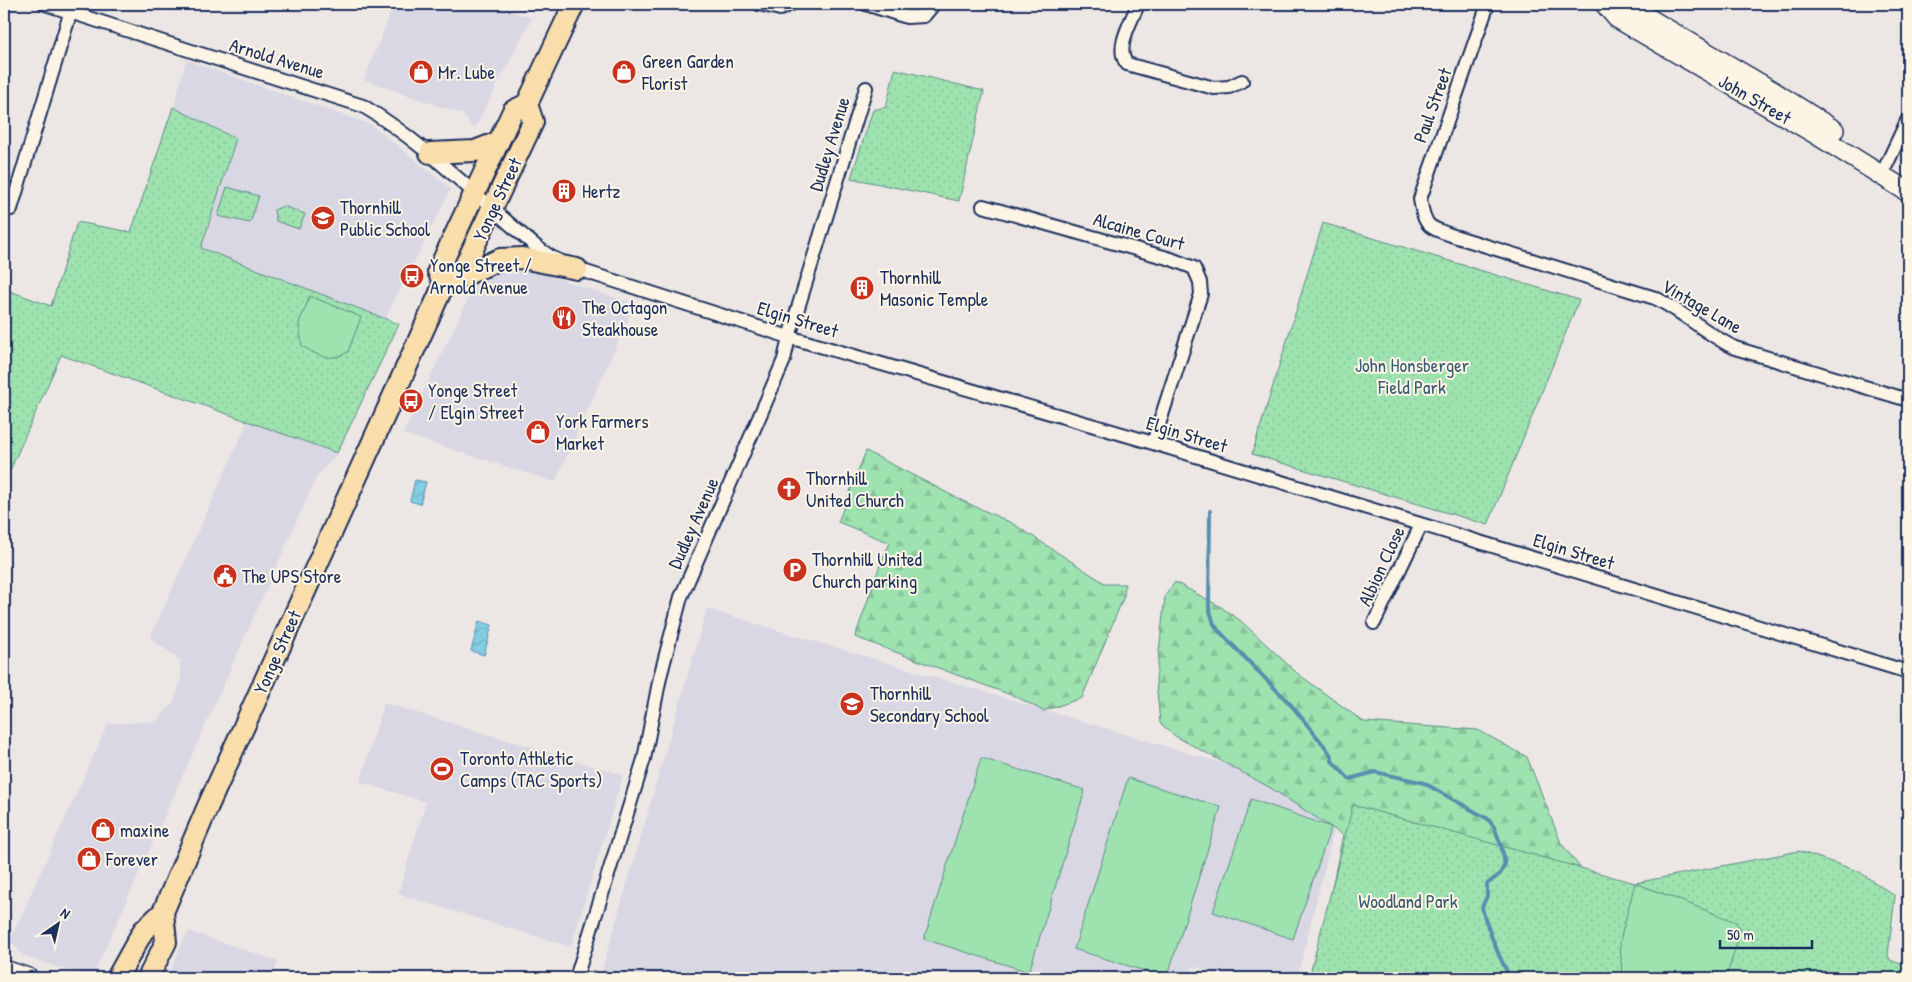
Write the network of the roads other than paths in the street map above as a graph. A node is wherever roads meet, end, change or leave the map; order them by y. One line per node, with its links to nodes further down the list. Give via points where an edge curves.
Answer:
1 (45, 4): 11 (street, Arnold Avenue)
2 (574, 4): 14 (main road, Yonge Street)
3 (759, 4): 4 (street, via 780,9)
4 (791, 4)
5 (866, 4): 6 (street, via 907,17 924,16)
6 (934, 4)
7 (1138, 4): 12 (street, via 1121,50 1127,64 1214,88 1229,87)
8 (1488, 4): 25 (street, Paul Street, via 1422,190)
9 (1605, 4): 18 (main road, John Street, via 1617,18)
10 (1624, 4): 18 (main road, John Street, via 1774,92)
11 (72, 8): 17 (street, Arnold Avenue, via 363,106 404,131); 23 (street)
12 (1242, 81)
13 (866, 88): 28 (street, Dudley Avenue)
14 (527, 104): 16 (main road, Yonge Street, via 513,112); 24 (main road, Yonge Street, via 532,122)
15 (1908, 119): 18 (street)
16 (498, 142): 17 (main road, via 475,151); 20 (main road, Yonge Street)
17 (430, 152): 20 (street, Arnold Avenue)
18 (1885, 169): 19 (main road, John Street); 21 (main road, John Street)
19 (1908, 179)
20 (475, 192): 24 (street, Elgin Street); 27 (main road, Yonge Street, via 438,271)
21 (1908, 192)
22 (983, 206): 30 (street, Alcaine Court, via 1194,268 1201,294)
23 (11, 209)
24 (493, 209): 26 (street, Elgin Street, via 538,248); 27 (main road, Yonge Street)
25 (1423, 219): 29 (street, Vintage Lane, via 1436,230 1655,298 1735,348)
26 (577, 269): 27 (main road, via 522,258 500,259); 28 (street, Elgin Street)
27 (451, 281): 34 (main road, Yonge Street, via 278,650)
28 (789, 337): 30 (street, Elgin Street); 39 (street, Dudley Avenue, via 784,360 681,597 644,759)
29 (1908, 400)
30 (1153, 443): 31 (street, Elgin Street)
31 (1421, 525): 32 (street, Albion Close); 33 (street, Elgin Street)
32 (1374, 623)
33 (1908, 672)
34 (163, 912): 37 (main road, Yonge Street, via 143,931); 38 (main road, Yonge Street, via 166,942)
35 (4, 970): 36 (main road)
36 (28, 978)
37 (117, 978)
38 (148, 978)
39 (576, 978)

